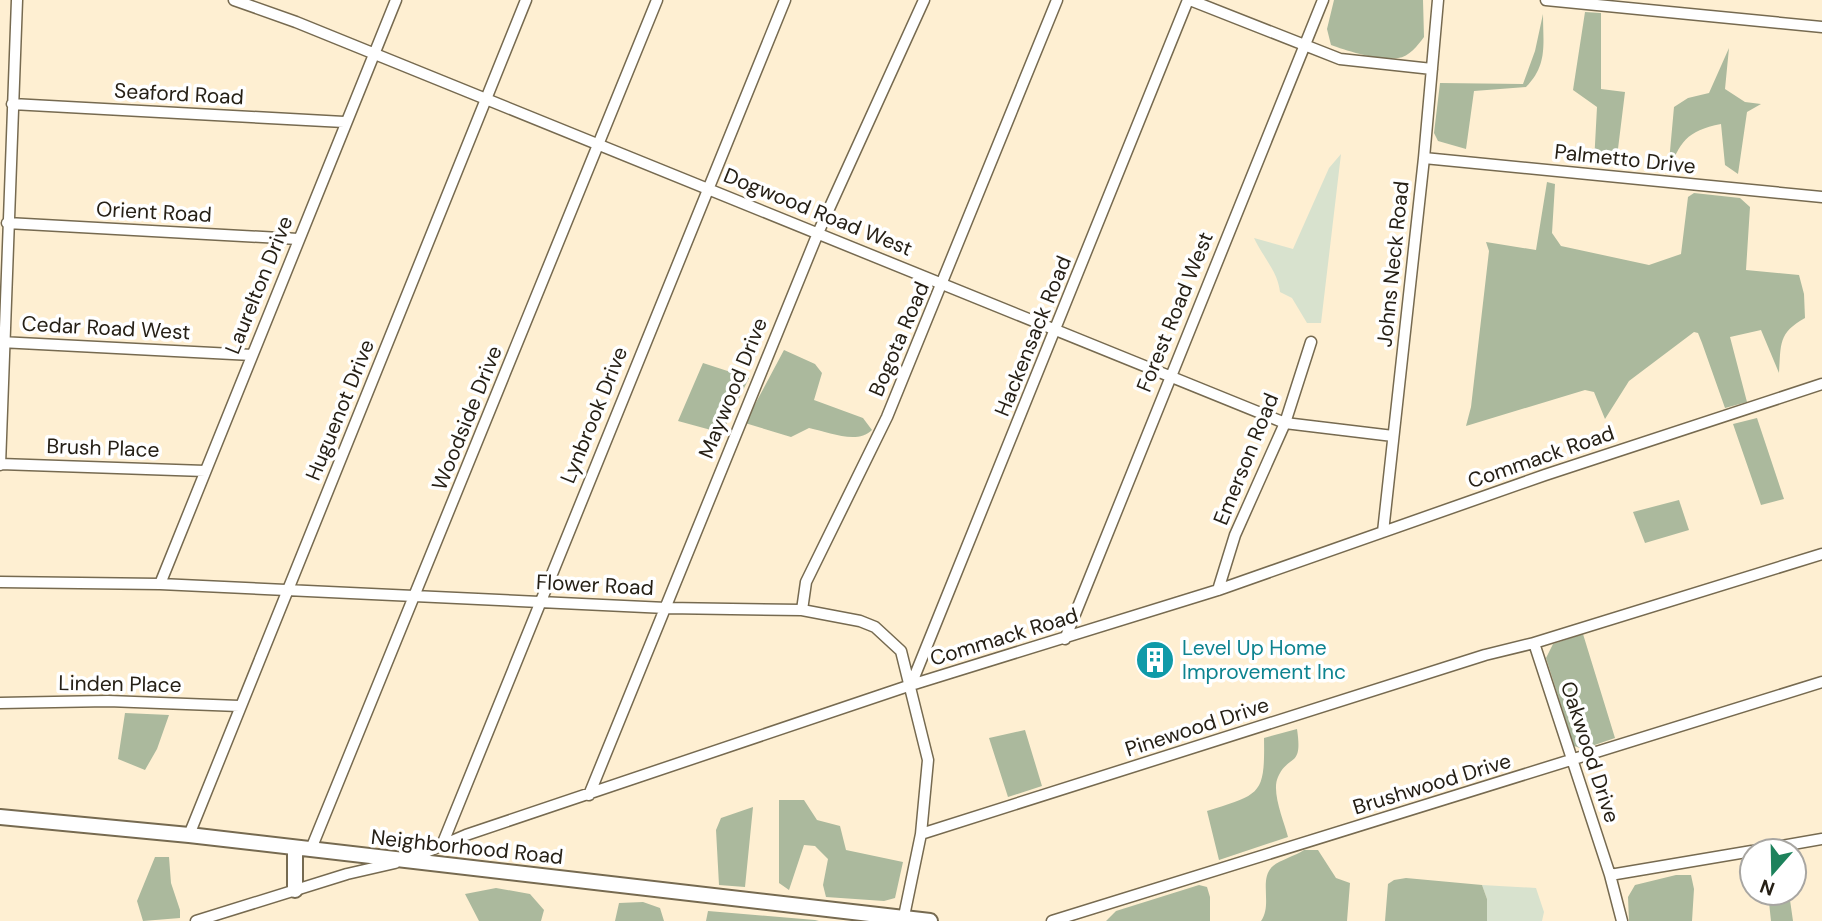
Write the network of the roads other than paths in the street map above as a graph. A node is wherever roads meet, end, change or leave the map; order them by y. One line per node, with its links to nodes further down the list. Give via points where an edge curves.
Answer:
1 (17, 0): 19 (street)
2 (234, 0): 13 (street, Dogwood Road West)
3 (396, 0): 16 (street, Laurelton Drive)
4 (526, 0): 18 (street, Huguenot Drive)
5 (657, 0): 21 (street, Woodside Drive)
6 (785, 0): 23 (street, Lynbrook Drive)
7 (924, 0): 26 (street, Maywood Drive)
8 (1057, 0): 28 (street, Bogota Road)
9 (1189, 0): 15 (street); 29 (street, Hackensack Road)
10 (1323, 0): 15 (street, Forest Road West)
11 (1438, 0): 17 (street, Johns Neck Road)
12 (1546, 0): 14 (street)
13 (267, 5): 16 (street, Dogwood Road West)
14 (1822, 27)
15 (1305, 47): 17 (street, via 1340,59); 33 (street, Forest Road West)
16 (374, 54): 18 (street, Dogwood Road West); 20 (street, Laurelton Drive)
17 (1432, 69): 22 (street, Johns Neck Road)
18 (485, 100): 21 (street, Dogwood Road West); 44 (street, Huguenot Drive)
19 (12, 104): 20 (street, Seaford Road); 25 (street)
20 (344, 122): 27 (street, Laurelton Drive)
21 (599, 145): 23 (street, Dogwood Road West); 45 (street, Woodside Drive)
22 (1424, 158): 24 (street, Palmetto Drive); 36 (street, Johns Neck Road)
23 (708, 188): 26 (street, Dogwood Road West); 46 (street, Lynbrook Drive)
24 (1822, 197)
25 (7, 223): 27 (street, Orient Road); 31 (street)
26 (818, 233): 28 (street, Dogwood Road West); 47 (street, Maywood Drive)
27 (299, 239): 32 (street, Laurelton Drive)
28 (943, 284): 29 (street, Dogwood Road West); 48 (street, Bogota Road, via 887,417 810,573)
29 (1056, 330): 33 (street, Dogwood Road West); 52 (street, Hackensack Road)
30 (1311, 342): 35 (street, Emerson Road)
31 (1, 343): 32 (street, Cedar Road West); 37 (street)
32 (252, 355): 38 (street, Laurelton Drive)
33 (1169, 377): 35 (street, Dogwood Road West); 49 (street, Forest Road West)
34 (1822, 384): 39 (street, Commack Road)
35 (1285, 423): 36 (street, Dogwood Road West); 43 (street, Emerson Road, via 1236,535)
36 (1393, 436): 39 (street, Johns Neck Road)
37 (0, 464): 38 (street, Brush Place)
38 (205, 471): 42 (street, Laurelton Drive)
39 (1383, 532): 43 (street, Commack Road)
40 (1822, 554): 50 (street)
41 (0, 582): 42 (street, Flower Road)
42 (160, 584): 44 (street, Flower Road)
43 (1218, 590): 49 (street, Commack Road)
44 (286, 592): 45 (street, Flower Road); 54 (street, Huguenot Drive)
45 (415, 596): 46 (street, Flower Road); 62 (street, Woodside Drive)
46 (540, 601): 47 (street, Flower Road); 60 (street, Lynbrook Drive)
47 (666, 608): 48 (street, Flower Road); 56 (street, Maywood Drive)
48 (802, 610): 52 (street, Flower Road, via 832,613 874,627 901,651)
49 (1065, 639): 52 (street, Commack Road)
50 (1534, 643): 55 (street, Oakwood Drive); 59 (street, Pinewood Drive, via 1485,654)
51 (1822, 682): 55 (street, Brushwood Drive)
52 (911, 685): 56 (street, Commack Road); 59 (street, Flower Road, via 928,760)
53 (0, 703): 54 (street, Linden Place)
54 (239, 706): 58 (street, Huguenot Drive)
55 (1572, 761): 65 (street, Oakwood Drive); 70 (street, Brushwood Drive)
56 (589, 795): 60 (street, Commack Road)
57 (0, 817): 58 (main road, Neighborhood Road)
58 (189, 835): 61 (main road, Neighborhood Road)
59 (921, 835): 67 (street, Flower Road)
60 (442, 845): 64 (street, Commack Road)
61 (295, 848): 62 (main road, Neighborhood Road); 66 (main road)
62 (311, 849): 64 (main road, Neighborhood Road)
63 (1738, 854): 65 (street)
64 (405, 861): 66 (street, Commack Road); 67 (main road, Neighborhood Road)
65 (1610, 875): 71 (street, Oakwood Drive)
66 (295, 890): 68 (street, Commack Road)
67 (903, 920): 69 (main road, Neighborhood Road)
68 (196, 921)
69 (930, 921)
70 (1052, 921)
71 (1622, 921)

